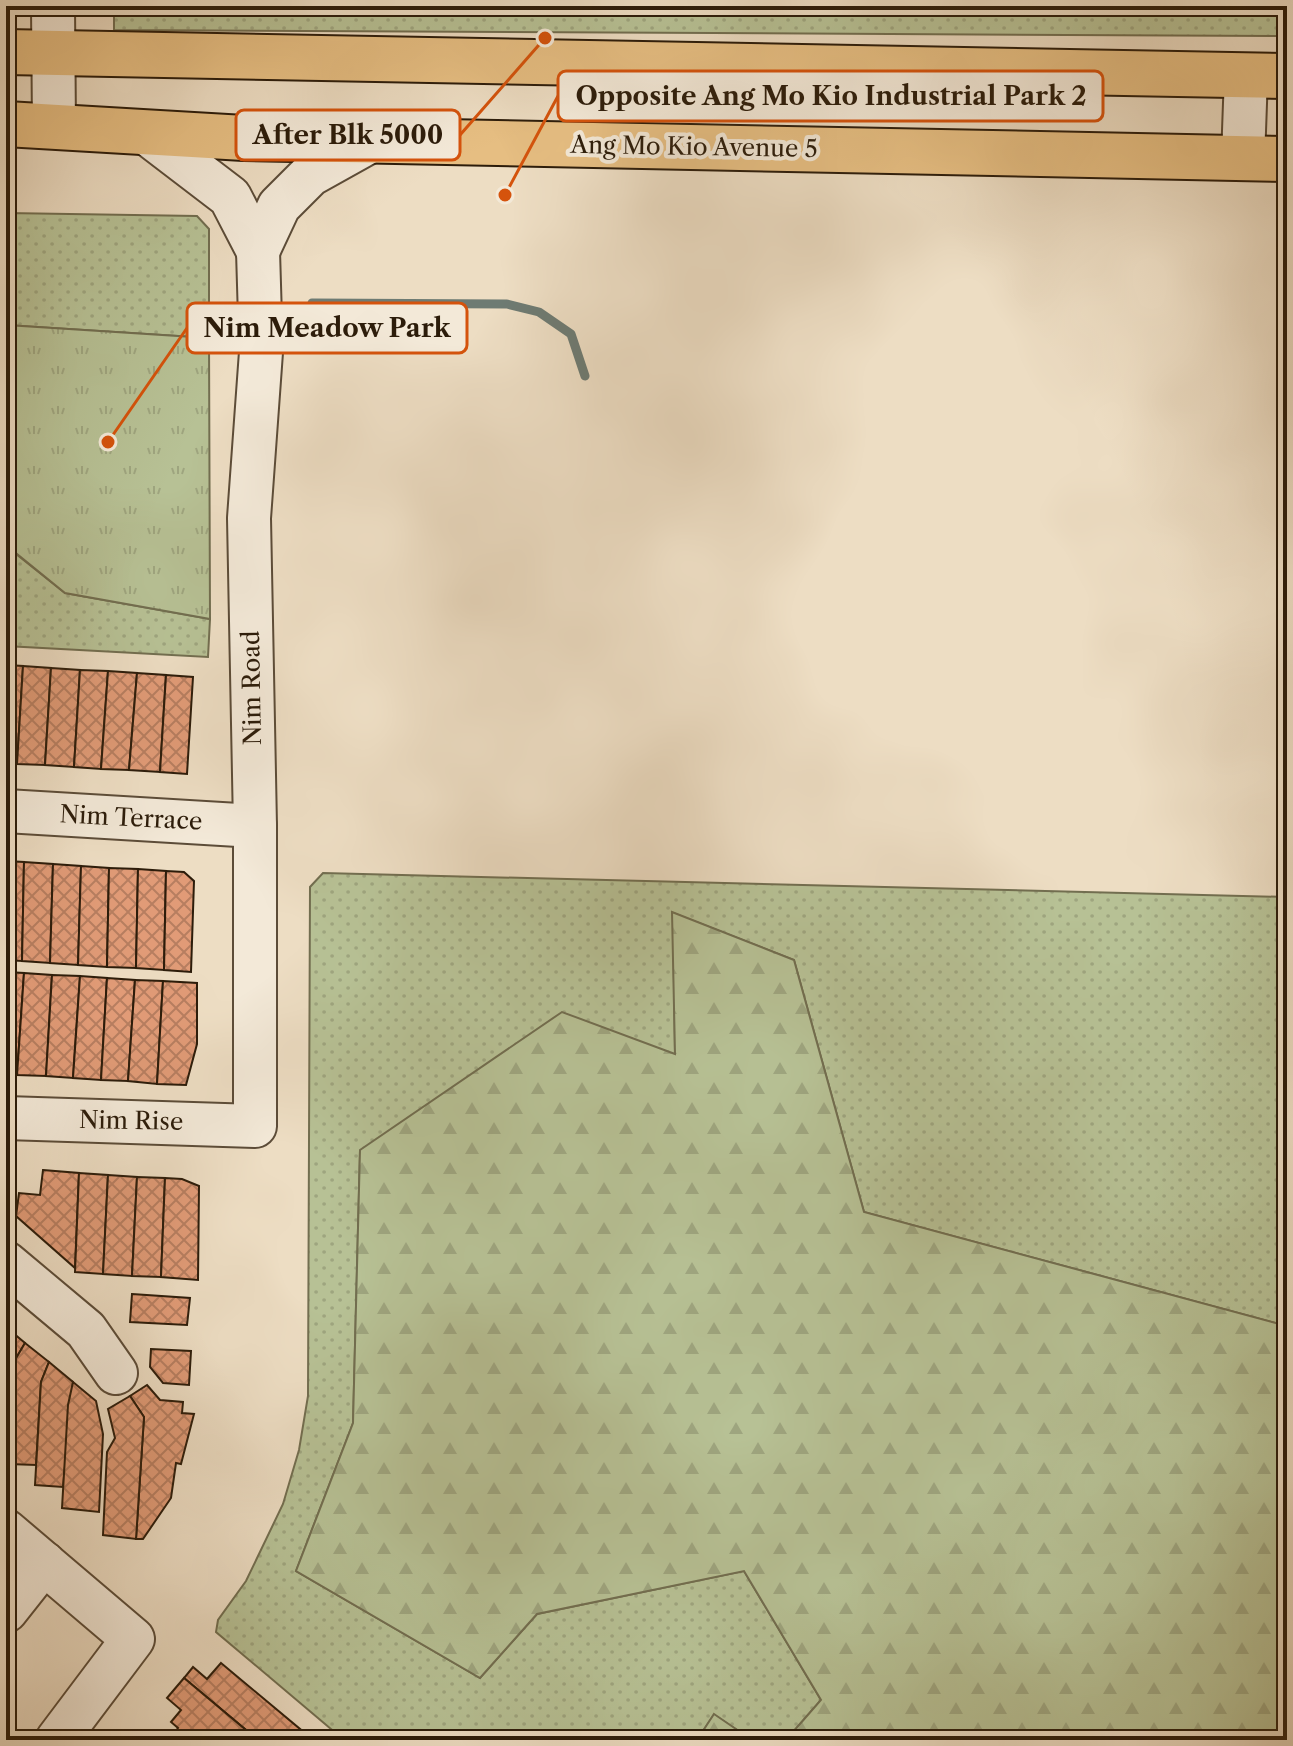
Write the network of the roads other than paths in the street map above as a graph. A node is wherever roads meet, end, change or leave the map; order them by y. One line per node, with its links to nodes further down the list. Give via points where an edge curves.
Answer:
1 (53, 6): 3 (street)
2 (6, 52): 3 (main road)
3 (54, 54): 4 (main road); 6 (street)
4 (1267, 75): 9 (street)
5 (6, 124): 6 (main road, Ang Mo Kio Avenue 5)
6 (54, 127): 7 (main road, Ang Mo Kio Avenue 5)
7 (145, 132): 8 (main road, Ang Mo Kio Avenue 5); 11 (street, via 230,197)
8 (371, 141): 9 (main road, Ang Mo Kio Avenue 5); 11 (street, via 310,175 279,206)
9 (1243, 159): 10 (main road, Ang Mo Kio Avenue 5)
10 (1287, 159)
11 (258, 251): 13 (street, Nim Road, via 261,352 249,518)
12 (6, 811): 13 (street, Nim Terrace)
13 (255, 826): 15 (street, Nim Road)
14 (6, 1118): 15 (street, Nim Rise)
15 (255, 1126)
16 (6, 1263): 17 (street, via 86,1330)
17 (116, 1373)
18 (6, 1531): 19 (street)
19 (44, 1563): 20 (street); 21 (street, via 133,1639)
20 (6, 1611)
21 (57, 1740)

